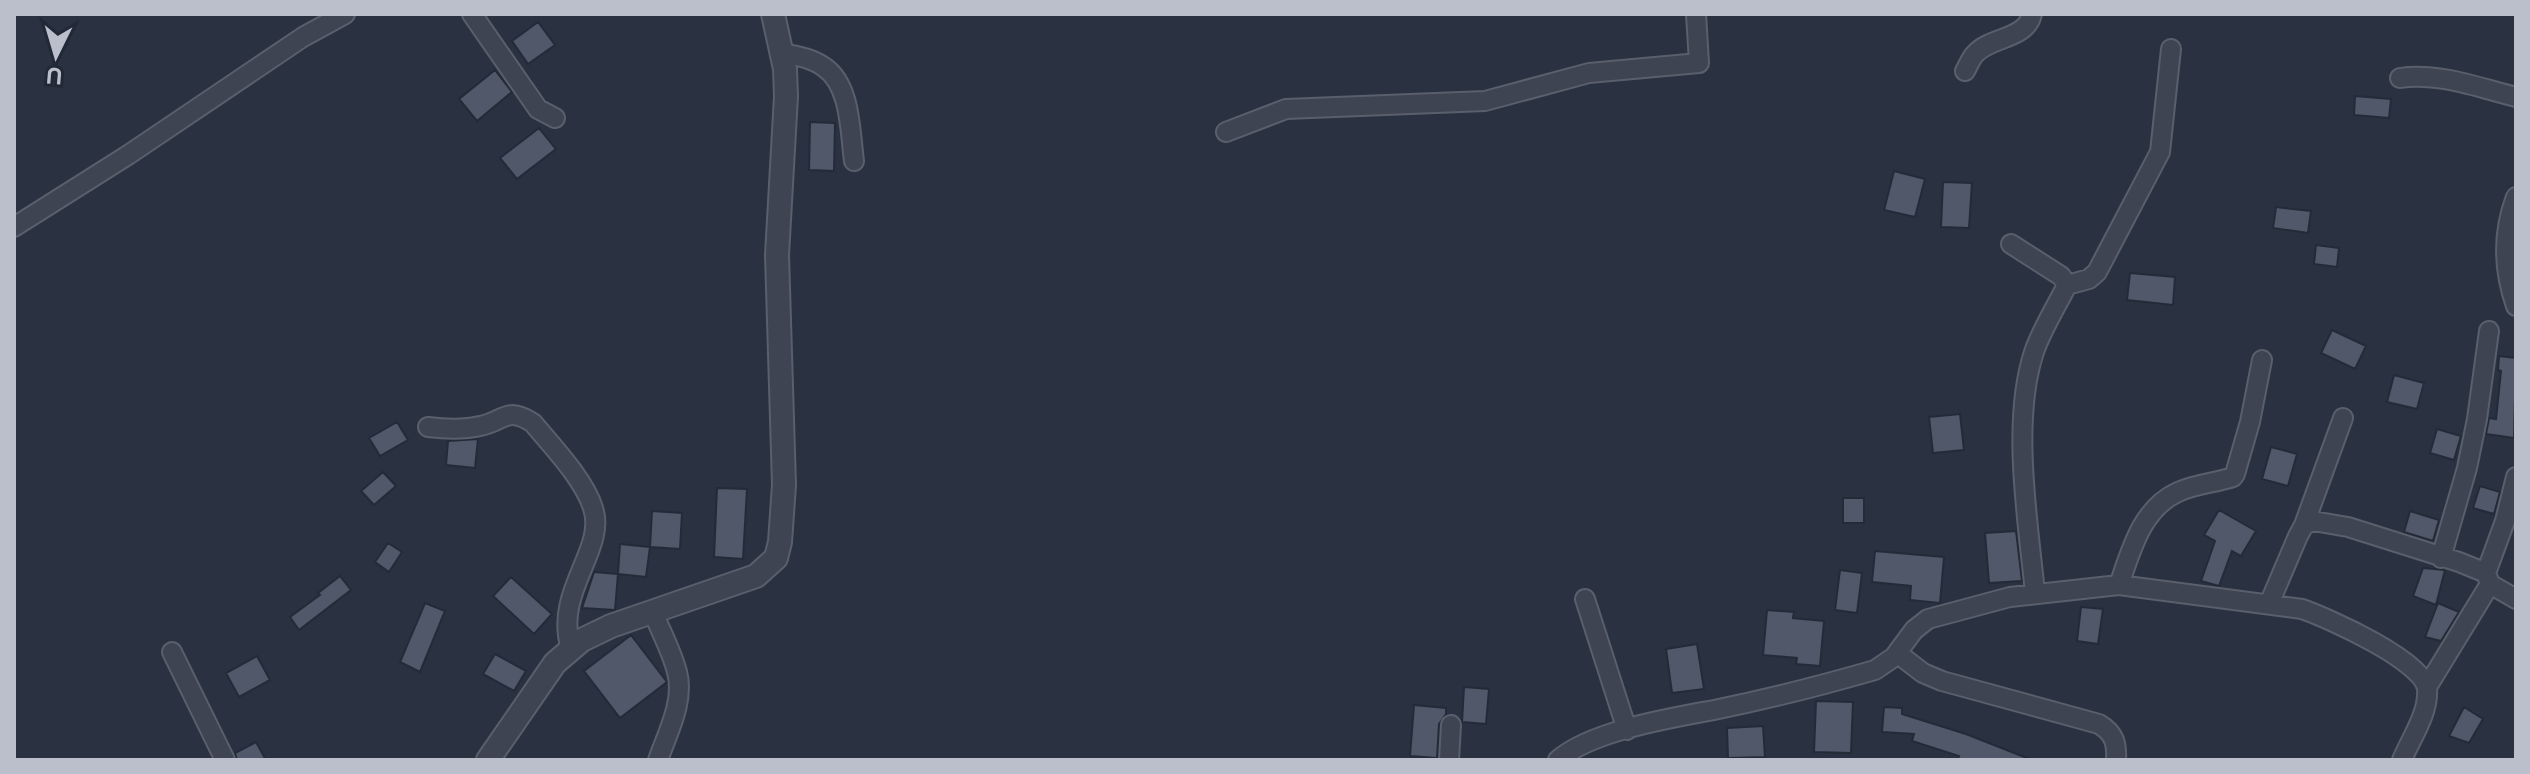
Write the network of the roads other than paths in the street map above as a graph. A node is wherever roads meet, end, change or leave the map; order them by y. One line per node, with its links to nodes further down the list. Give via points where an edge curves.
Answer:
1 (345, 14): 15 (street)
2 (472, 14): 11 (street, via 538,109)
3 (773, 14): 7 (street)
4 (1696, 14): 12 (street, via 1699,63 1589,73 1485,101 1286,109)
5 (2032, 14): 8 (street, via 2018,33 1975,53)
6 (2171, 49): 17 (street, via 2160,152 2097,272)
7 (782, 53): 13 (street, via 808,59 832,73 846,108); 32 (street, via 786,131 777,255 784,444 780,542 776,558 756,576)
8 (1965, 71)
9 (2400, 78): 10 (street, via 2442,79)
10 (2516, 97)
11 (555, 118)
12 (1226, 132)
13 (854, 161)
14 (2516, 197): 18 (street, via 2505,239)
15 (14, 227)
16 (2011, 244): 17 (street)
17 (2067, 285): 28 (street, via 2034,351 2026,388 2025,492)
18 (2516, 306)
19 (2489, 331): 25 (street, via 2467,468)
20 (2262, 360): 27 (street, via 2235,474 2175,493 2159,506 2140,526)
21 (2343, 418): 24 (street)
22 (428, 427): 33 (street, via 471,428 521,415 587,492 596,520 568,603 566,634)
23 (2516, 477): 26 (street)
24 (2304, 525): 25 (street, via 2322,521 2348,527); 31 (street)
25 (2441, 558): 26 (street)
26 (2488, 579): 30 (street); 36 (street)
27 (2119, 585): 28 (street); 31 (street)
28 (2035, 593): 35 (street, via 1928,619)
29 (1585, 599): 38 (street)
30 (2516, 599)
31 (2269, 604): 36 (street, via 2331,619 2405,662)
32 (653, 612): 33 (street, via 611,626); 41 (street, via 679,686)
33 (571, 649): 40 (street, via 555,663)
34 (172, 652): 39 (street)
35 (1897, 653): 38 (street, via 1875,670 1853,677); 44 (street, via 1942,681 2099,724 2115,738)
36 (2427, 687): 45 (street, via 2424,712)
37 (1451, 725): 42 (street)
38 (1627, 730): 43 (street)
39 (225, 760)
40 (488, 760)
41 (658, 760)
42 (1449, 760)
43 (1558, 760)
44 (2116, 760)
45 (2402, 760)

